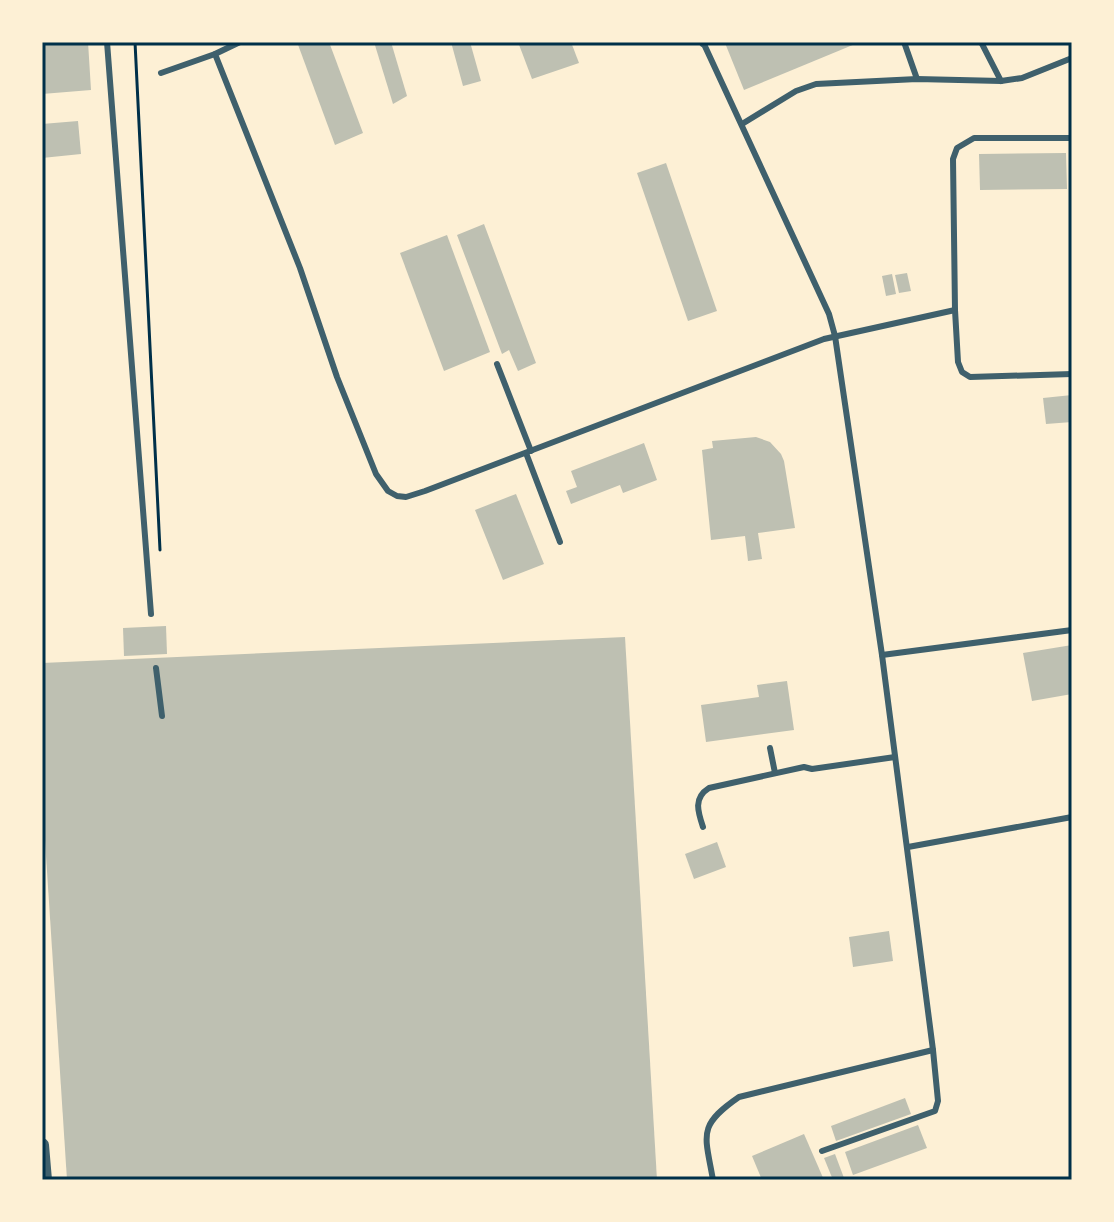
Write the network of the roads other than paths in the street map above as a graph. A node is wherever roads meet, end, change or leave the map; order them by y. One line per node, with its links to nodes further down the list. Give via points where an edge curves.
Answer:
1 (107, 42): 19 (lane)
2 (240, 42): 6 (lane)
3 (704, 42): 11 (lane)
4 (904, 42): 9 (lane)
5 (981, 42): 10 (lane)
6 (215, 54): 8 (lane); 17 (lane, via 383,486 406,497)
7 (1072, 58): 10 (lane, via 1027,77)
8 (161, 73)
9 (917, 79): 10 (lane); 11 (lane, via 816,84)
10 (1001, 81)
11 (742, 124): 14 (lane)
12 (1072, 138): 13 (lane, via 978,137 955,150)
13 (955, 310): 14 (lane); 16 (lane, via 958,362 965,375)
14 (835, 336): 17 (lane); 21 (lane)
15 (497, 364): 17 (lane)
16 (1072, 374)
17 (528, 452): 18 (lane)
18 (560, 542)
19 (151, 614)
20 (1072, 630): 21 (lane)
21 (882, 655): 25 (lane)
22 (156, 668): 23 (lane)
23 (162, 716)
24 (770, 748): 26 (lane)
25 (895, 757): 26 (lane); 29 (lane)
26 (775, 773): 28 (lane, via 706,790 698,802)
27 (1072, 817): 29 (lane)
28 (703, 827)
29 (908, 847): 30 (lane)
30 (933, 1050): 32 (lane, via 935,1111); 34 (lane, via 739,1097 715,1115 707,1129)
31 (42, 1145): 33 (street)
32 (822, 1151)
33 (45, 1180)
34 (713, 1180)

